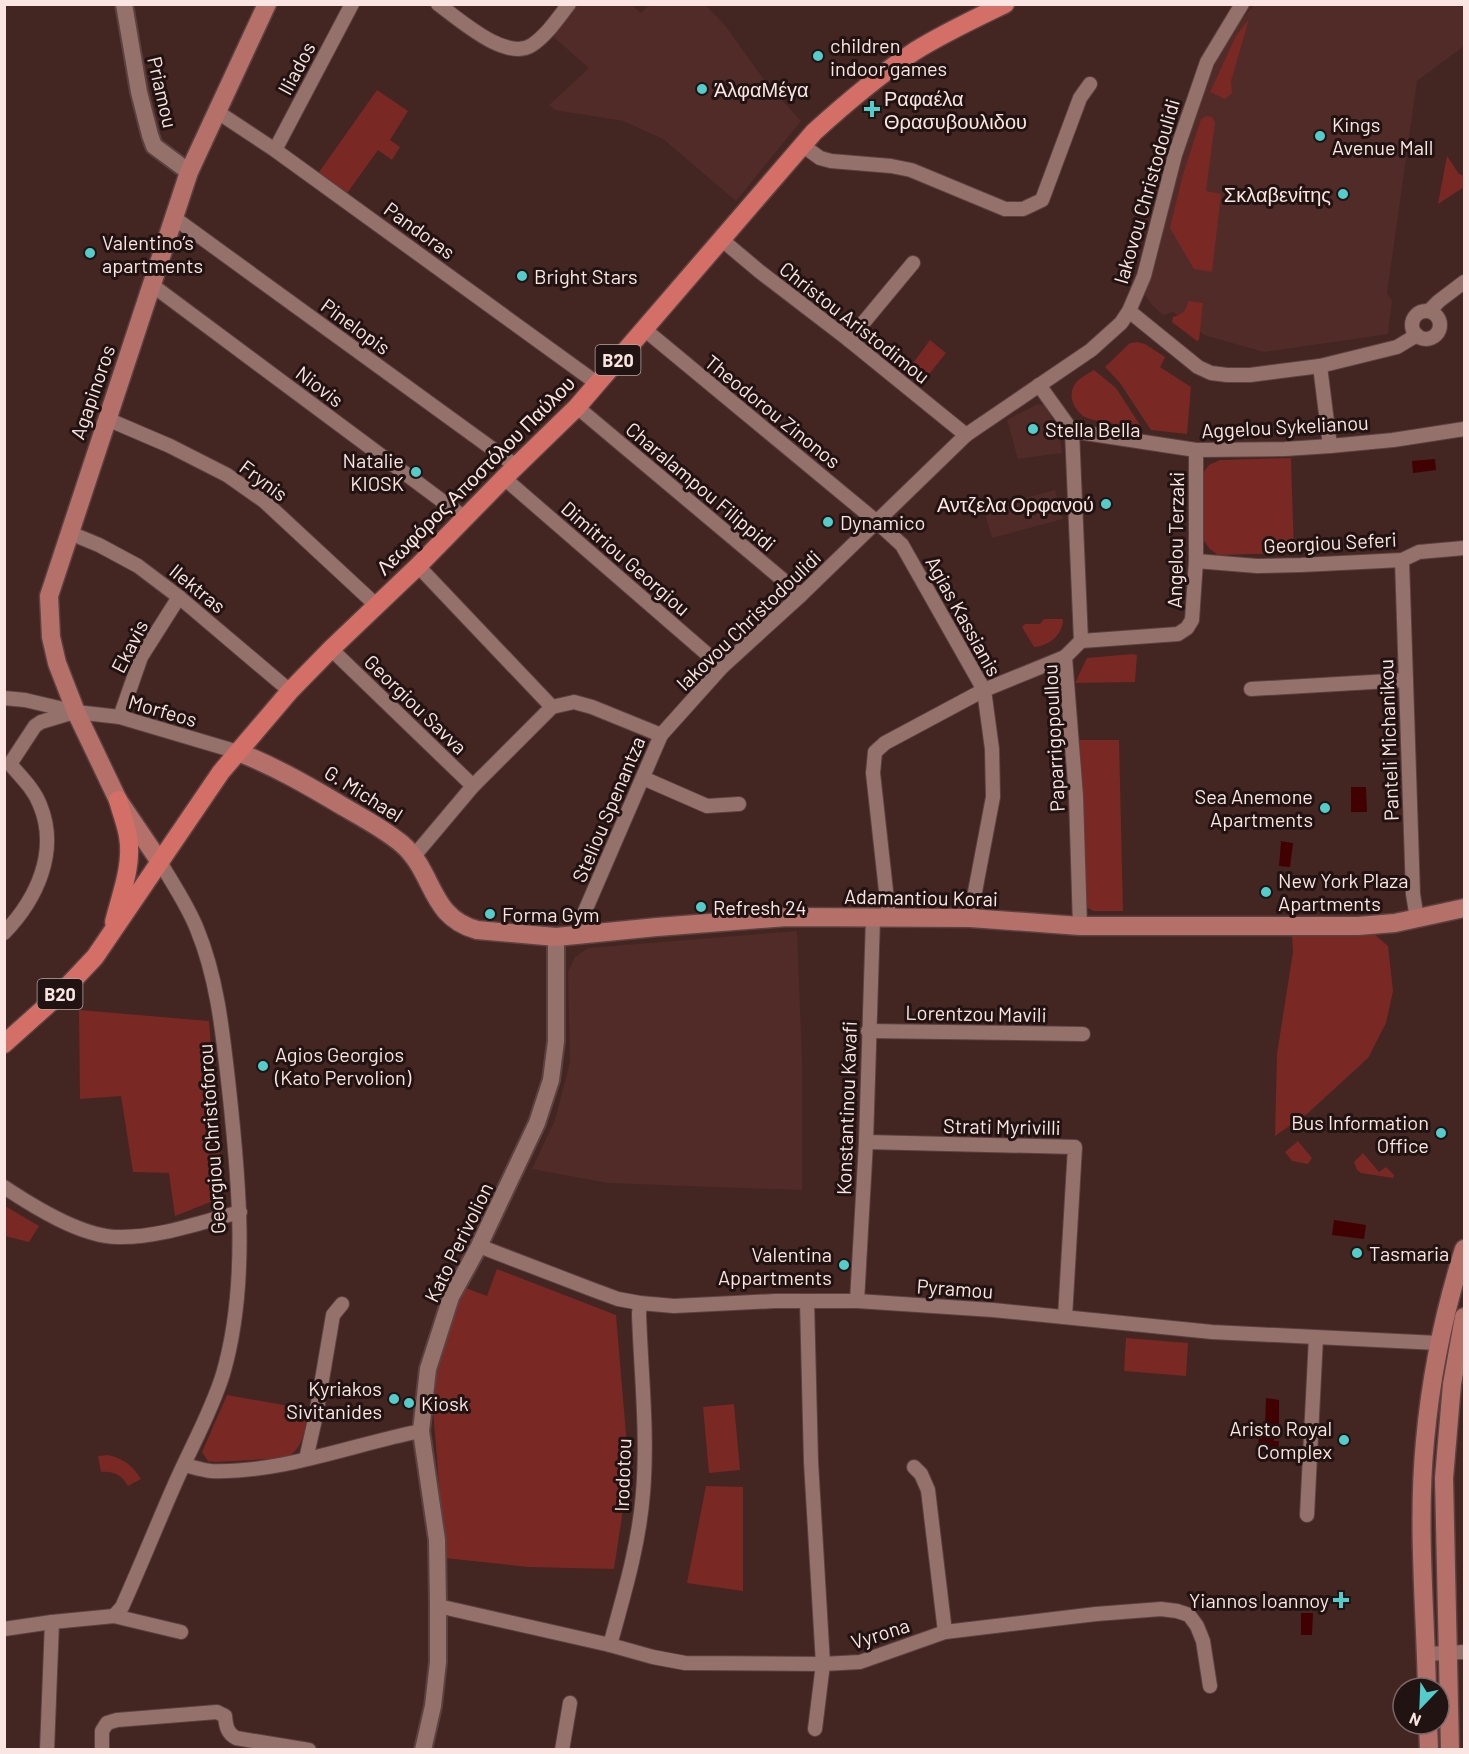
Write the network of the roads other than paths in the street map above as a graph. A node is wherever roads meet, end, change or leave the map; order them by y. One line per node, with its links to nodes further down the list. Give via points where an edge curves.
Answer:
1 (124, 4): 12 (street, Priamou, via 139,92 154,146)
2 (267, 4): 9 (main road, Agapinoros)
3 (352, 4): 11 (street, Iliados)
4 (438, 4): 5 (street, via 500,46 516,48 529,47 543,36)
5 (569, 4)
6 (1005, 4): 10 (main road, Λεωφόρος Αποστόλου Παύλου / B20, via 915,51 858,94)
7 (1242, 4): 18 (street, Iakovou Christodoulidi, via 1207,62 1175,155 1144,276)
8 (1090, 84): 10 (street, via 1080,98 1042,200 1023,209 1005,209 911,170 831,161)
9 (216, 111): 11 (street, Pandoras); 12 (main road, Agapinoros)
10 (802, 146): 14 (main road, Λεωφόρος Αποστόλου Παύλου / B20)
11 (275, 150): 24 (street, Pandoras)
12 (189, 172): 13 (main road, Agapinoros)
13 (173, 217): 17 (main road, Agapinoros); 33 (street, Pinelopis)
14 (721, 239): 20 (main road, Λεωφόρος Αποστόλου Παύλου / B20); 22 (street, Christou Aristodimou)
15 (913, 263): 22 (street)
16 (1464, 282): 19 (street)
17 (152, 285): 27 (main road, Agapinoros); 34 (street, Niovis)
18 (1129, 311): 23 (street, via 1185,358 1211,373 1250,375); 25 (street, Iakovou Christodoulidi, via 1091,350)
19 (1429, 311): 21 (street, via 1414,318); 21 (street, via 1439,319 1438,332 1426,339)
20 (644, 329): 24 (main road, Λεωφόρος Αποστόλου Παύλου / B20); 35 (street, Theodorou Zinonos)
21 (1417, 336): 23 (street, via 1397,347)
22 (849, 340): 30 (street, Christou Aristodimou)
23 (1320, 366): 31 (street)
24 (598, 384): 26 (main road, Λεωφόρος Αποστόλου Παύλου / B20)
25 (1039, 385): 29 (street); 30 (street, Iakovou Christodoulidi)
26 (577, 408): 33 (main road, Λεωφόρος Αποστόλου Παύλου / B20); 41 (street, Charalampou Filippidi)
27 (106, 418): 36 (main road, Agapinoros); 43 (street, Frynis, via 227,475 264,501)
28 (1464, 429): 31 (street, Aggelou Sykelianou)
29 (1072, 431): 32 (street, Aggelou Sykelianou); 44 (street)
30 (966, 435): 35 (street, Iakovou Christodoulidi)
31 (1330, 446): 32 (street, Aggelou Sykelianou)
32 (1196, 450): 39 (street, Angelou Terzaki)
33 (510, 472): 34 (main road, Λεωφόρος Αποστόλου Παύλου / B20); 47 (street, Dimitriou Georgiou)
34 (465, 518): 40 (main road, Λεωφόρος Αποστόλου Παύλου / B20)
35 (877, 522): 41 (street, Iakovou Christodoulidi); 49 (street, Agias Kassianis, via 902,545)
36 (69, 533): 42 (street, Ilektras, via 138,566); 54 (main road, Agapinoros, via 49,596 49,618 57,663)
37 (1464, 548): 38 (street, Georgiou Seferi, via 1419,552)
38 (1402, 560): 39 (street, Georgiou Seferi, via 1257,566); 48 (street, Panteli Michanikou)
39 (1196, 561): 44 (street, Angelou Terzaki, via 1194,610 1187,628 1169,635)
40 (418, 566): 43 (main road, Λεωφόρος Αποστόλου Παύλου / B20); 53 (street)
41 (801, 595): 47 (street, Iakovou Christodoulidi)
42 (179, 597): 51 (street, Ilektras); 55 (street, Ekavis, via 141,657)
43 (376, 605): 45 (main road, Λεωφόρος Αποστόλου Παύλου / B20)
44 (1080, 641): 46 (street, Paparrigopoullou)
45 (331, 649): 51 (main road, Λεωφόρος Αποστόλου Παύλου / B20); 60 (street, Georgiou Savva)
46 (1065, 657): 49 (street); 69 (street, Paparrigopoullou, via 1076,796)
47 (722, 667): 56 (street, Iakovou Christodoulidi)
48 (1406, 680): 50 (street); 68 (street, Panteli Michanikou)
49 (984, 690): 66 (street, Konstantinou Kavafi, via 875,752); 67 (street, Agias Kassianis, via 992,749 993,797)
50 (1251, 690)
51 (290, 691): 57 (main road, Λεωφόρος Αποστόλου Παύλου / B20)
52 (4, 698): 54 (street, Morfeos)
53 (552, 707): 56 (street, via 574,702 592,706); 60 (street)
54 (76, 712): 55 (street, Morfeos); 58 (street, via 40,722); 61 (main road, Agapinoros)
55 (120, 717): 57 (street, Morfeos)
56 (661, 735): 59 (street, Steliou Spenantza)
57 (243, 746): 63 (main road, G. Michael, via 379,827); 64 (main road, Λεωφόρος Αποστόλου Παύλου / B20)
58 (7, 763): 70 (street, via 28,785 39,804 47,828 47,848 34,894)
59 (643, 778): 62 (street, via 707,806); 71 (street, Steliou Spenantza, via 582,918)
60 (473, 786): 63 (street)
61 (118, 800): 64 (main road, Agapinoros); 73 (main road, via 128,835 129,868)
62 (739, 804)
63 (414, 856): 72 (main road, Adamantiou Korai, via 436,899 453,920 465,927)
64 (160, 862): 73 (main road, B20); 79 (street, Georgiou Christoforou, via 198,930 215,987)
65 (1464, 908): 68 (main road, Adamantiou Korai)
66 (881, 918): 67 (main road, Adamantiou Korai); 71 (main road, Adamantiou Korai, via 775,918); 74 (street, Konstantinou Kavafi)
67 (970, 918): 69 (main road, Adamantiou Korai)
68 (1417, 919): 69 (main road, Adamantiou Korai, via 1358,926)
69 (1080, 926)
70 (4, 933)
71 (582, 934): 72 (main road, Adamantiou Korai)
72 (556, 936): 80 (street, Kato Perivolion, via 556,1041 551,1080 537,1124)
73 (109, 938): 76 (main road, B20, via 61,993)
74 (868, 1031): 75 (street, Lorentzou Mavili); 77 (street, Konstantinou Kavafi)
75 (1083, 1034)
76 (4, 1044)
77 (866, 1142): 83 (street, Konstantinou Kavafi); 86 (street, Strati Myrivilli, via 1075,1147)
78 (4, 1187): 79 (street, via 70,1224 116,1237 164,1231)
79 (240, 1212): 92 (street, Georgiou Christoforou, via 236,1302 223,1373)
80 (479, 1246): 84 (street, Pyramou, via 618,1299); 90 (street, Kato Perivolion, via 451,1297 428,1369)
81 (1464, 1249): 89 (main road)
82 (807, 1301): 83 (street, Pyramou); 84 (street, Pyramou, via 674,1306); 104 (street, via 811,1462)
83 (857, 1301): 86 (street, Pyramou)
84 (640, 1303): 101 (street, Irodotou, via 643,1493 631,1569)
85 (342, 1304): 91 (street, via 333,1315)
86 (1065, 1317): 88 (street, Pyramou, via 1212,1332)
87 (1464, 1317): 102 (main road, via 1450,1401 1444,1478)
88 (1316, 1337): 89 (street, Pyramou); 94 (street)
89 (1438, 1343): 103 (main road, via 1425,1454)
90 (421, 1431): 91 (street); 95 (street, Kato Perivolion, via 436,1540)
91 (306, 1459): 92 (street, via 236,1471 209,1471)
92 (184, 1465): 96 (street, Georgiou Christoforou, via 122,1607)
93 (914, 1467): 100 (street, via 928,1490)
94 (1307, 1515)
95 (438, 1606): 101 (street, Vyrona); 112 (street, Kato Perivolion, via 438,1662)
96 (114, 1616): 97 (street); 99 (street)
97 (52, 1622): 98 (street); 109 (street)
98 (4, 1629)
99 (181, 1632)
100 (945, 1632): 104 (street, Vyrona, via 860,1662); 106 (street, Vyrona, via 1096,1614 1177,1611 1189,1615 1197,1626)
101 (610, 1645): 104 (street, Vyrona, via 685,1663)
102 (1457, 1652): 103 (street); 114 (main road)
103 (1426, 1654): 105 (main road)
104 (823, 1664): 108 (street)
105 (1427, 1676)
106 (1210, 1686)
107 (570, 1703): 113 (street)
108 (815, 1729)
109 (47, 1749)
110 (102, 1749): 111 (street, via 102,1731 107,1723 217,1712 225,1716 229,1734 236,1738)
111 (309, 1749)
112 (423, 1749)
113 (562, 1749)
114 (1450, 1749)

